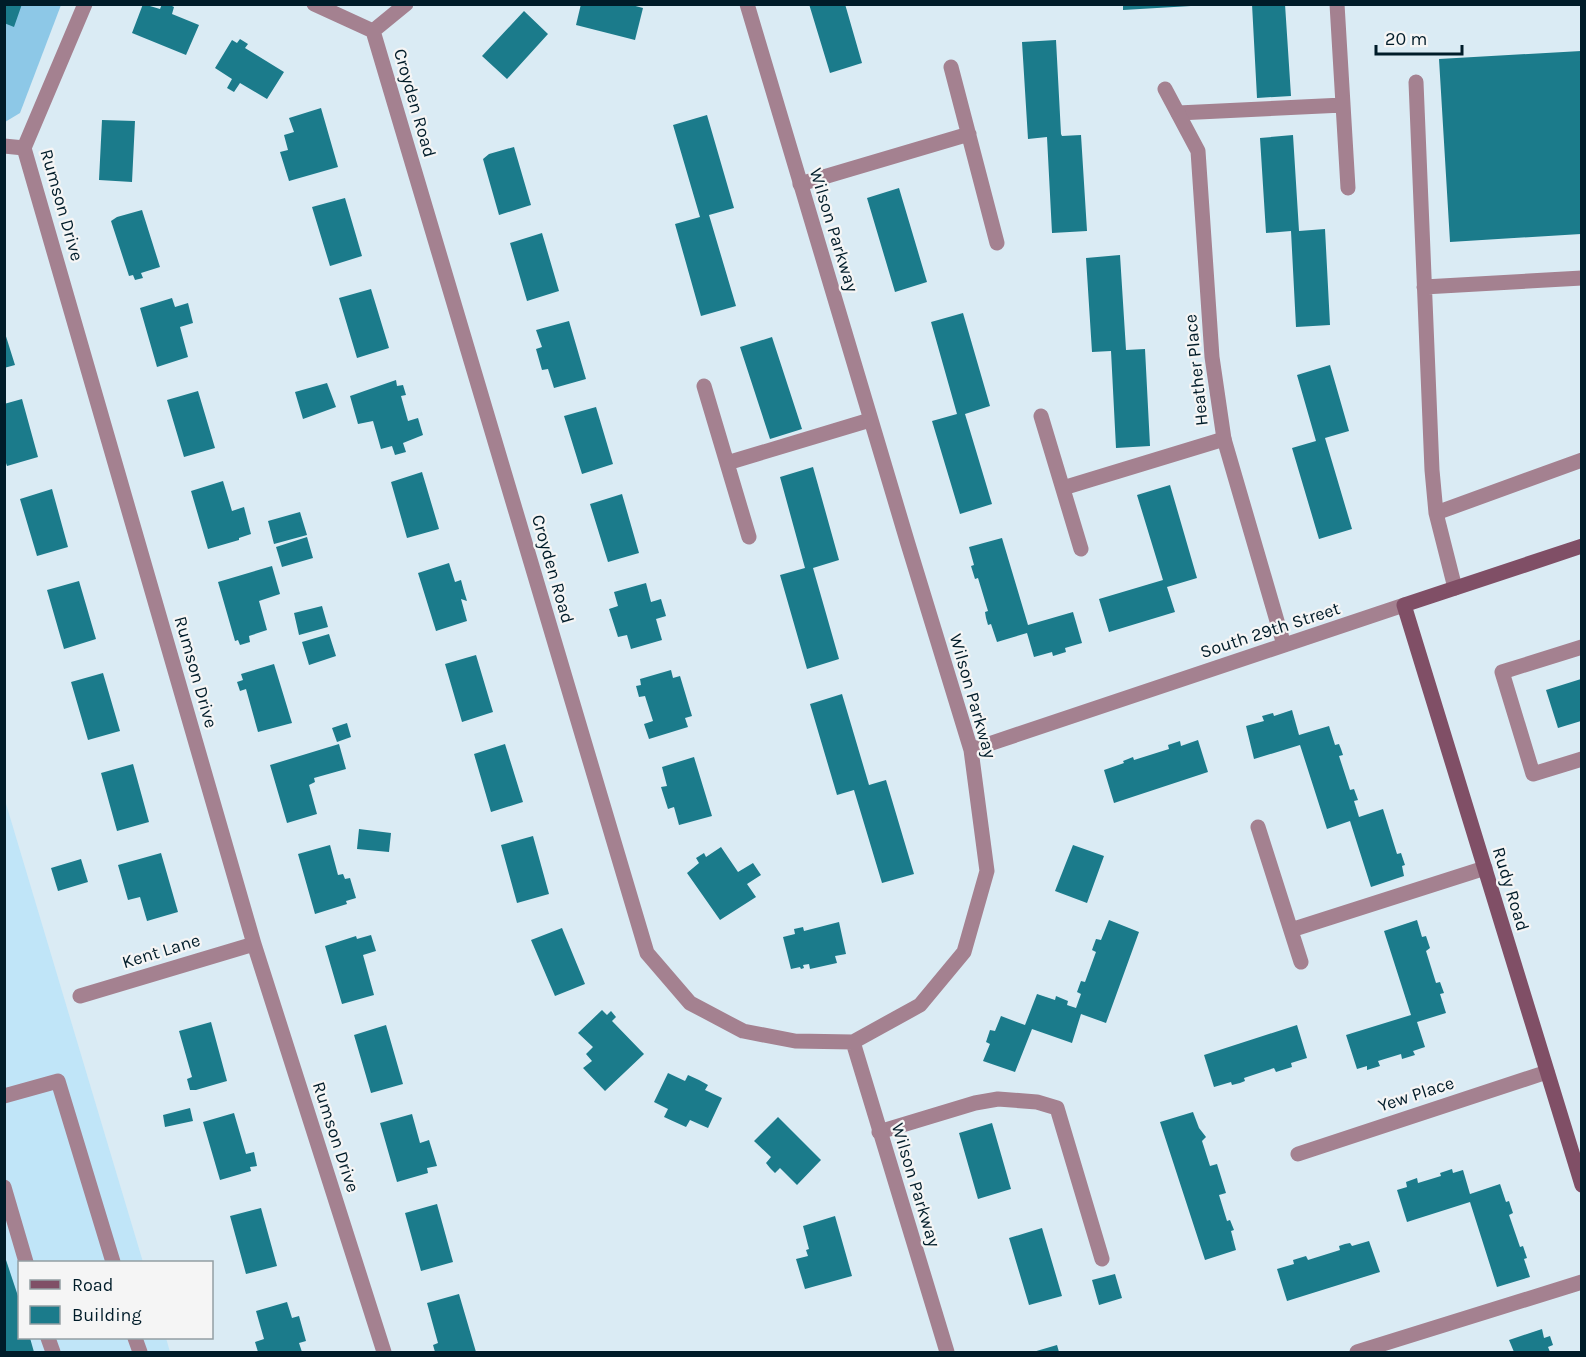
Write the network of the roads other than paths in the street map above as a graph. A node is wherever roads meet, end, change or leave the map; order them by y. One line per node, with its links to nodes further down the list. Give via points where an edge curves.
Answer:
1 (85, 4): 14 (street, Rumson Drive)
2 (314, 4): 6 (street, Croyden Road)
3 (406, 4): 6 (street)
4 (747, 4): 15 (street, Wilson Parkway)
5 (1336, 4): 10 (street)
6 (373, 31): 43 (street, Croyden Road, via 646,953 690,1003 743,1031 795,1041)
7 (951, 67): 12 (street)
8 (1416, 82): 19 (street)
9 (1165, 89): 11 (street, Heather Place)
10 (1343, 105): 11 (street); 16 (street)
11 (1178, 113): 23 (street, Heather Place, via 1198,152 1212,357)
12 (969, 134): 15 (street); 17 (street)
13 (4, 146): 14 (street)
14 (24, 148): 40 (street, Rumson Drive)
15 (800, 184): 22 (street, Wilson Parkway)
16 (1348, 188)
17 (997, 243)
18 (1581, 278): 19 (street)
19 (1424, 287): 27 (street)
20 (704, 386): 25 (street)
21 (1041, 416): 26 (street)
22 (870, 420): 25 (street); 35 (street, Wilson Parkway)
23 (1224, 439): 26 (street); 33 (street, Heather Place)
24 (1581, 460): 27 (street)
25 (727, 463): 28 (street)
26 (1063, 488): 30 (street)
27 (1436, 513): 31 (street)
28 (749, 537)
29 (1581, 547): 31 (street, South 29th Street)
30 (1081, 549)
31 (1455, 588): 32 (street, South 29th Street)
32 (1404, 606): 33 (street, South 29th Street); 38 (street, Rudy Road)
33 (1284, 645): 35 (street, South 29th Street)
34 (1581, 647): 36 (street, via 1502,672 1533,774)
35 (971, 750): 43 (street, Wilson Parkway, via 987,871 964,952 920,1005)
36 (1581, 759)
37 (1258, 827): 39 (street)
38 (1485, 868): 39 (street); 44 (street, Rudy Road)
39 (1291, 930): 41 (street)
40 (254, 944): 42 (street, Kent Lane); 55 (street, Rumson Drive)
41 (1301, 962)
42 (80, 996)
43 (853, 1042): 46 (street, Wilson Parkway)
44 (1547, 1072): 47 (street, Yew Place); 48 (street, Rudy Road)
45 (4, 1096): 52 (street, via 58,1081)
46 (879, 1132): 50 (street, via 998,1099 1057,1108); 56 (street, Wilson Parkway)
47 (1298, 1154)
48 (1581, 1185)
49 (4, 1187): 51 (street)
50 (1102, 1259)
51 (25, 1261)
52 (112, 1261)
53 (1581, 1282): 54 (street)
54 (1357, 1352)
55 (384, 1353)
56 (947, 1353)

